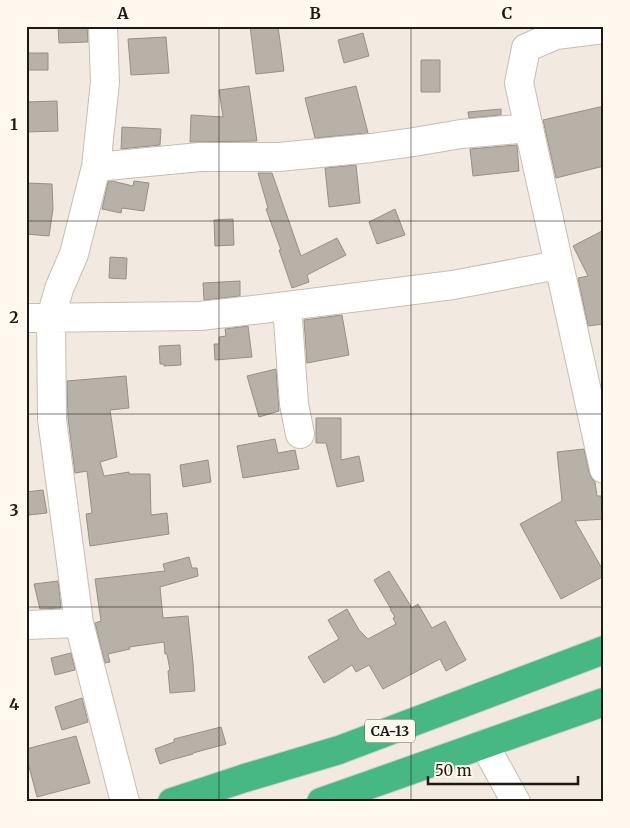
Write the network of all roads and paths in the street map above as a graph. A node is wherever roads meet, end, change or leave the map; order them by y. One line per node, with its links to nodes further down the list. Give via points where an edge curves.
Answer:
1 (103, 26): 4 (street, via 105,82)
2 (604, 29): 3 (street, via 556,35 526,48 519,83)
3 (529, 128): 4 (street, via 279,157 200,157); 5 (street)
4 (96, 167): 7 (street, via 74,254 59,289)
5 (558, 265): 6 (street, via 453,285); 9 (street)
6 (287, 306): 7 (street, via 200,316); 8 (street, via 294,404)
7 (39, 317): 10 (street)
8 (300, 434)
9 (604, 469)
10 (79, 623): 11 (street); 15 (street)
11 (26, 625)
12 (604, 650): 16 (highway, CA-13, via 339,750)
13 (604, 702): 14 (highway)
14 (484, 744): 17 (highway); 18 (street)
15 (125, 802)
16 (172, 802)
17 (321, 802)
18 (516, 802)

